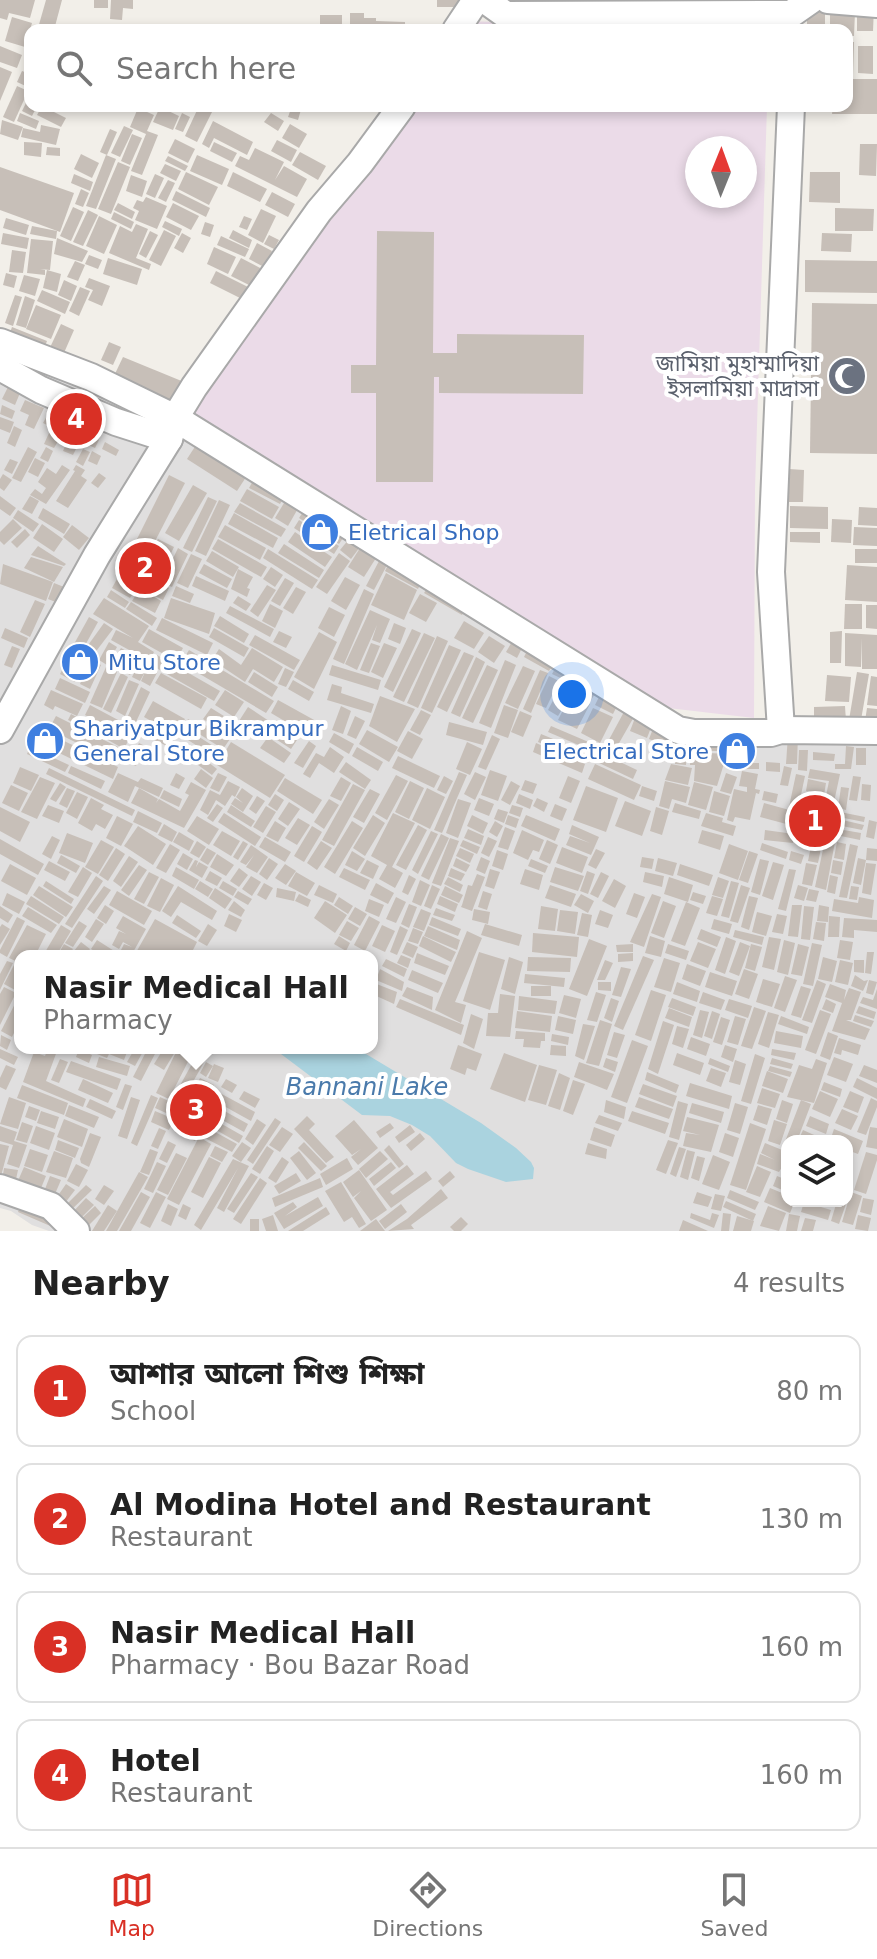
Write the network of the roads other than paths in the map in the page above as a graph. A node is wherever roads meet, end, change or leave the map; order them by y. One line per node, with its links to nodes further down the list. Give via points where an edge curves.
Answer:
1 (476, 0): 7 (street)
2 (485, 0): 5 (street, via 506,15)
3 (828, 0): 4 (street)
4 (877, 4)
5 (664, 8): 6 (street)
6 (797, 15)
7 (460, 24)
8 (398, 112): 12 (street, via 319,211)
9 (791, 112): 14 (street, via 771,572)
10 (0, 342): 12 (street, via 91,377)
11 (0, 367): 12 (street, via 116,422)
12 (172, 428): 13 (street); 14 (street, via 669,726 694,733)
13 (0, 730)
14 (781, 730): 15 (street)
15 (877, 731)
16 (0, 1188): 17 (street, via 51,1206)
17 (76, 1231)

